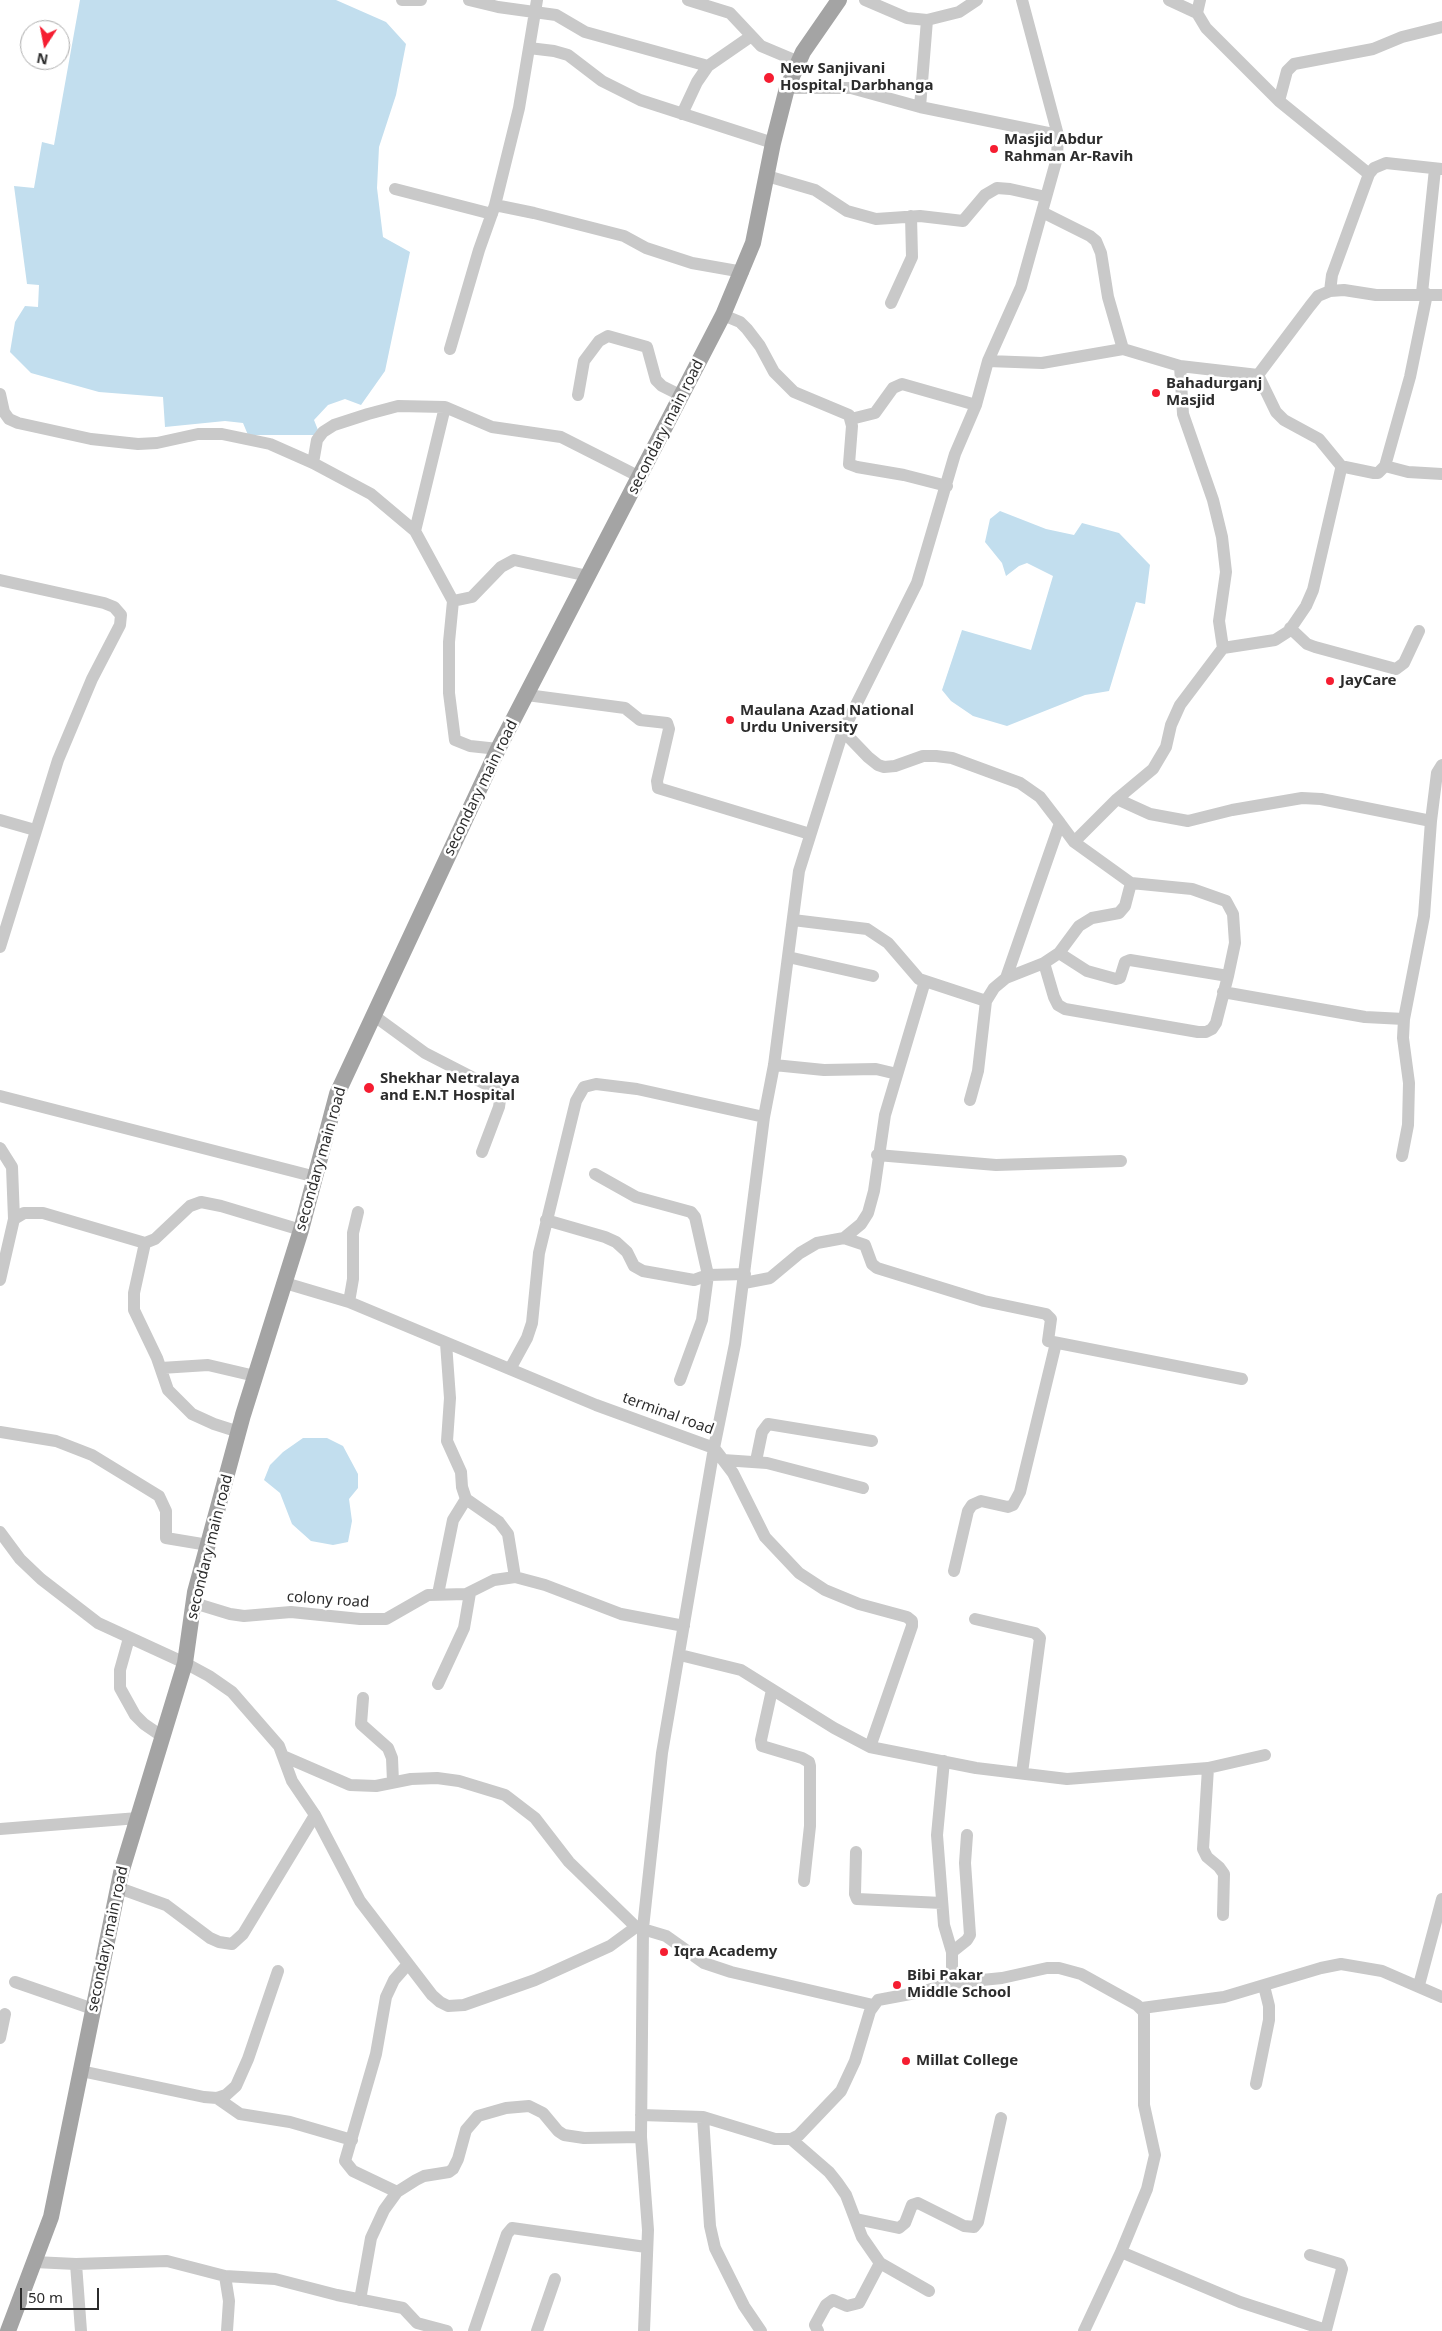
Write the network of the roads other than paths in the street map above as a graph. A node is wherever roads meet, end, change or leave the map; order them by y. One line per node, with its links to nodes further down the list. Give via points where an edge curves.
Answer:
1 (402, 0): 2 (street)
2 (421, 0)
3 (469, 0): 13 (street)
4 (537, 0): 13 (street)
5 (688, 0): 16 (street, via 730,14)
6 (840, 0): 18 (main road, secondary main road)
7 (865, 0): 14 (street, via 907,18)
8 (977, 0): 14 (street, via 959,12)
9 (1022, 0): 24 (street)
10 (1168, 0): 12 (street)
11 (1200, 0): 12 (street)
12 (1197, 13): 21 (street, via 1206,28)
13 (534, 14): 17 (street); 19 (street, via 556,15 585,32)
14 (926, 20): 22 (street)
15 (1442, 27): 21 (street, via 1402,37 1373,49 1294,64 1287,71)
16 (750, 36): 18 (street, via 769,51); 19 (street)
17 (529, 48): 23 (street, via 568,55 614,88); 31 (street, via 519,108)
18 (799, 62): 20 (main road, secondary main road)
19 (708, 66): 23 (street)
20 (787, 88): 22 (street, via 851,88); 25 (main road, secondary main road)
21 (1279, 101): 27 (street)
22 (920, 107): 24 (street)
23 (682, 114): 25 (street)
24 (1058, 135): 30 (street, via 1057,158)
25 (773, 143): 28 (main road, secondary main road)
26 (1438, 169): 27 (street, via 1386,163); 36 (street)
27 (1369, 174): 35 (street, via 1332,275)
28 (767, 176): 33 (street, via 815,190 847,211 861,216 876,219); 34 (main road, secondary main road, via 753,243)
29 (395, 189): 31 (street)
30 (1046, 197): 32 (street); 33 (street, via 997,188 985,195 962,221)
31 (493, 210): 34 (street, via 534,212 624,236 654,251 692,263); 40 (street)
32 (1042, 212): 41 (street, via 1096,241); 42 (street, via 1021,287)
33 (911, 216): 38 (street, via 912,257)
34 (743, 272): 39 (main road, secondary main road)
35 (1330, 291): 36 (street, via 1376,295); 44 (street, via 1318,296)
36 (1425, 294): 37 (street); 52 (street, via 1410,377)
37 (1442, 295)
38 (891, 303)
39 (723, 315): 47 (main road, secondary main road); 50 (street, via 740,322 760,346 774,372 794,392 844,412)
40 (450, 349)
41 (1123, 349): 42 (street, via 1042,363); 43 (street)
42 (988, 361): 48 (street)
43 (1180, 366): 44 (street); 63 (street, via 1183,414 1215,507 1225,560 1225,586 1219,621)
44 (1258, 375): 53 (street, via 1276,412 1284,420 1319,439)
45 (0, 394): 51 (street, via 9,419 31,427 138,444 198,434 222,434 270,444)
46 (578, 395): 47 (street, via 584,362 599,341 608,336 647,346 656,380)
47 (682, 396): 55 (main road, secondary main road)
48 (976, 405): 50 (street, via 902,384 893,388 875,413); 56 (street, via 955,454)
49 (445, 407): 51 (street, via 392,407 334,425 317,440); 55 (street, via 492,427 561,437); 57 (street)
50 (851, 419): 56 (street, via 848,460 852,466 904,474)
51 (313, 462): 57 (street, via 371,494)
52 (1385, 466): 53 (street, via 1374,474); 54 (street, via 1408,472)
53 (1342, 467): 61 (street, via 1313,590)
54 (1442, 474)
55 (640, 477): 58 (main road, secondary main road)
56 (947, 486): 65 (street, via 917,583)
57 (415, 531): 60 (street)
58 (588, 576): 60 (street, via 514,560 501,567 472,597); 64 (main road, secondary main road)
59 (0, 580): 72 (street, via 104,603 121,615 120,625 92,679 58,760)
60 (453, 602): 66 (street, via 449,693 455,740)
61 (1290, 628): 62 (street, via 1307,644 1396,670 1404,663); 63 (street, via 1282,636 1265,642)
62 (1419, 631)
63 (1223, 648): 68 (street, via 1180,705 1166,746 1153,769)
64 (528, 695): 66 (main road, secondary main road); 73 (street, via 625,708 640,720 667,723 669,729 658,788)
65 (842, 731): 71 (street, via 868,757 884,767 923,756 936,756 952,758 1020,783 1040,797); 73 (street)
66 (498, 749): 87 (main road, secondary main road)
67 (1442, 765): 70 (street, via 1437,773)
68 (1117, 799): 70 (street, via 1150,814 1188,821 1302,798); 74 (street)
69 (0, 820): 72 (street)
70 (1431, 821): 88 (street, via 1424,916)
71 (1060, 823): 74 (street); 83 (street)
72 (35, 830): 77 (street)
73 (810, 834): 76 (street, via 799,871)
74 (1074, 842): 75 (street)
75 (1131, 883): 78 (street, via 1123,910 1092,918 1079,926); 82 (street, via 1192,889 1226,901 1231,907 1236,943)
76 (793, 920): 79 (street); 84 (street, via 867,929 888,943)
77 (0, 947)
78 (1059, 953): 80 (street); 82 (street, via 1087,971 1116,979 1120,978 1125,962 1130,960)
79 (788, 957): 81 (street); 89 (street)
80 (1044, 963): 83 (street); 85 (street, via 1054,997 1065,1009 1188,1031 1212,1030)
81 (872, 976)
82 (1228, 976): 85 (street)
83 (1006, 978): 86 (street)
84 (925, 981): 86 (street); 90 (street)
85 (1223, 992): 88 (street, via 1365,1017)
86 (986, 1001): 92 (street, via 978,1071)
87 (373, 1015): 95 (street, via 425,1053 497,1090 499,1107); 100 (main road, secondary main road, via 337,1094)
88 (1404, 1018): 97 (street, via 1403,1038 1409,1083 1408,1125)
89 (774, 1065): 90 (street, via 830,1071 867,1069); 93 (street)
90 (897, 1074): 96 (street)
91 (0, 1096): 100 (street)
92 (970, 1100)
93 (764, 1117): 103 (street, via 637,1089 596,1084 584,1087 576,1101); 108 (street)
94 (0, 1148): 102 (street, via 12,1167)
95 (482, 1152)
96 (877, 1155): 98 (street, via 996,1165); 105 (street, via 874,1191 868,1213 861,1224)
97 (1402, 1156)
98 (1121, 1161)
99 (595, 1174): 107 (street, via 636,1197 694,1214)
100 (316, 1177): 104 (main road, secondary main road)
101 (358, 1212): 111 (street, via 353,1233 353,1279)
102 (14, 1219): 106 (street, via 24,1213 43,1213); 109 (street)
103 (546, 1220): 107 (street, via 616,1242 627,1252 634,1266 643,1271 688,1279); 115 (street, via 532,1323)
104 (301, 1230): 106 (street, via 201,1202 190,1206 156,1239); 110 (main road, secondary main road)
105 (844, 1238): 108 (street, via 817,1243 770,1278); 113 (street, via 865,1245 872,1264 883,1270 984,1301 1046,1314 1051,1320 1048,1341)
106 (144, 1243): 114 (street, via 133,1303 136,1317)
107 (708, 1275): 108 (street); 118 (street, via 702,1320)
108 (744, 1278): 122 (street, via 735,1344)
109 (0, 1280)
110 (285, 1283): 111 (street, terminal road); 116 (main road, secondary main road)
111 (349, 1302): 112 (street, terminal road)
112 (446, 1343): 115 (street, terminal road); 126 (street, via 450,1398 447,1441 461,1472)
113 (1056, 1343): 117 (street); 129 (street, via 1020,1492 1008,1507 981,1501 972,1505)
114 (161, 1368): 116 (street, via 208,1365); 120 (street, via 168,1390 192,1414)
115 (510, 1369): 122 (street, terminal road, via 596,1405)
116 (255, 1376): 120 (main road, secondary main road)
117 (1242, 1379)
118 (680, 1380)
119 (0, 1432): 128 (street, via 56,1441 92,1455 159,1496 166,1511 166,1538)
120 (239, 1432): 128 (main road, secondary main road)
121 (872, 1441): 124 (street, via 768,1424 762,1432)
122 (714, 1448): 123 (street, terminal road); 135 (street)
123 (723, 1460): 124 (street); 143 (street, terminal road, via 733,1473 765,1537 800,1573 825,1590 912,1620)
124 (756, 1462): 125 (street)
125 (863, 1488)
126 (466, 1499): 130 (street, via 505,1528); 132 (street, via 453,1520)
127 (0, 1532): 136 (street, via 20,1559 41,1579 98,1623)
128 (208, 1545): 133 (main road, secondary main road)
129 (954, 1571)
130 (515, 1577): 131 (street, colony road, via 494,1580); 135 (street, colony road, via 545,1584 621,1614)
131 (470, 1592): 132 (street, colony road); 139 (street, via 464,1628)
132 (438, 1594): 133 (street, colony road, via 422,1598 386,1619 374,1620 291,1612 244,1616)
133 (194, 1603): 138 (main road, secondary main road)
134 (975, 1619): 148 (street, via 1035,1633 1040,1638)
135 (684, 1626): 137 (street)
136 (129, 1638): 138 (street); 142 (street, via 120,1670 120,1688 135,1715)
137 (680, 1655): 140 (street, via 740,1670); 160 (street, via 662,1753)
138 (185, 1663): 142 (main road, secondary main road); 145 (street, via 232,1692 274,1739)
139 (438, 1684)
140 (772, 1690): 143 (street); 155 (street, via 760,1740 762,1746 806,1759 810,1766 810,1826)
141 (363, 1698): 149 (street, via 361,1724 388,1748)
142 (163, 1737): 151 (main road, secondary main road)
143 (870, 1747): 146 (street)
144 (1266, 1755): 147 (street)
145 (283, 1756): 149 (street, via 350,1785 376,1786); 150 (street, via 292,1781)
146 (944, 1761): 148 (street); 158 (street, via 937,1835)
147 (1208, 1768): 148 (street, via 1066,1779); 159 (street, via 1202,1850 1224,1874)
148 (1022, 1773)
149 (394, 1782): 160 (street, via 437,1778 505,1795 535,1818 569,1862)
150 (315, 1816): 156 (street, via 243,1934 232,1944 210,1938 160,1902); 162 (street, via 360,1901)
151 (138, 1818): 152 (street); 156 (main road, secondary main road)
152 (0, 1829)
153 (967, 1835): 161 (street, via 965,1863 970,1935)
154 (856, 1852): 158 (street, via 855,1894 858,1899)
155 (804, 1881)
156 (119, 1888): 171 (main road, secondary main road)
157 (1442, 1899): 167 (street)
158 (942, 1903): 161 (street)
159 (1223, 1915)
160 (640, 1928): 162 (street, via 602,1950 535,1980 464,2005 448,2006 440,2002); 169 (street, via 666,1936 704,1963 731,1972); 177 (street)
161 (952, 1952): 165 (street)
162 (408, 1964): 182 (street, via 386,1996 376,2054)
163 (278, 1971): 176 (street, via 236,2086)
164 (15, 1982): 171 (street)
165 (952, 1983): 169 (street, via 885,1998); 170 (street, via 1059,1968 1081,1974)
166 (1264, 1986): 167 (street, via 1341,1964 1382,1971); 170 (street, via 1224,1997); 175 (street, via 1269,2020)
167 (1419, 1986): 168 (street)
168 (1442, 1997)
169 (873, 2005): 181 (street, via 855,2061 841,2091 799,2135)
170 (1142, 2008): 186 (street, via 1145,2016 1144,2105 1155,2155 1148,2189)
171 (92, 2010): 174 (main road, secondary main road)
172 (5, 2014): 173 (street)
173 (0, 2036)
174 (81, 2071): 176 (street); 188 (main road, secondary main road, via 52,2217)
175 (1256, 2084)
176 (217, 2098): 182 (street, via 240,2114 290,2122)
177 (641, 2115): 178 (street); 180 (street)
178 (703, 2117): 181 (street, via 775,2139); 202 (street, via 710,2226 715,2248 744,2306)
179 (1001, 2118): 184 (street, via 978,2222 974,2226 964,2226 918,2203 912,2205 899,2228)
180 (641, 2137): 183 (street, via 584,2138 564,2134 543,2114 528,2106 486,2112 466,2130 453,2169 424,2176); 185 (street, via 648,2230)
181 (791, 2139): 184 (street, via 833,2177 846,2195)
182 (352, 2140): 183 (street, via 345,2161 349,2168)
183 (397, 2192): 194 (street, via 377,2222 371,2238)
184 (856, 2219): 189 (street, via 862,2237)
185 (646, 2247): 199 (street, via 512,2228 507,2234); 201 (street)
186 (1121, 2252): 187 (street, via 1240,2302 1326,2330 1342,2269 1340,2264); 204 (street)
187 (1310, 2255)
188 (34, 2262): 190 (street); 195 (main road, secondary main road)
189 (880, 2263): 193 (street); 203 (street, via 859,2303 851,2306 833,2300 826,2305 815,2325)
190 (76, 2264): 191 (street, via 167,2262); 196 (street)
191 (225, 2276): 194 (street, via 293,2282); 197 (street, via 229,2301)
192 (555, 2279): 200 (street)
193 (929, 2291)
194 (360, 2300): 198 (street, via 402,2308 417,2323)
195 (8, 2331)
196 (81, 2331)
197 (227, 2331)
198 (447, 2331)
199 (474, 2331)
200 (537, 2331)
201 (644, 2331)
202 (761, 2331)
203 (818, 2331)
204 (1084, 2331)

